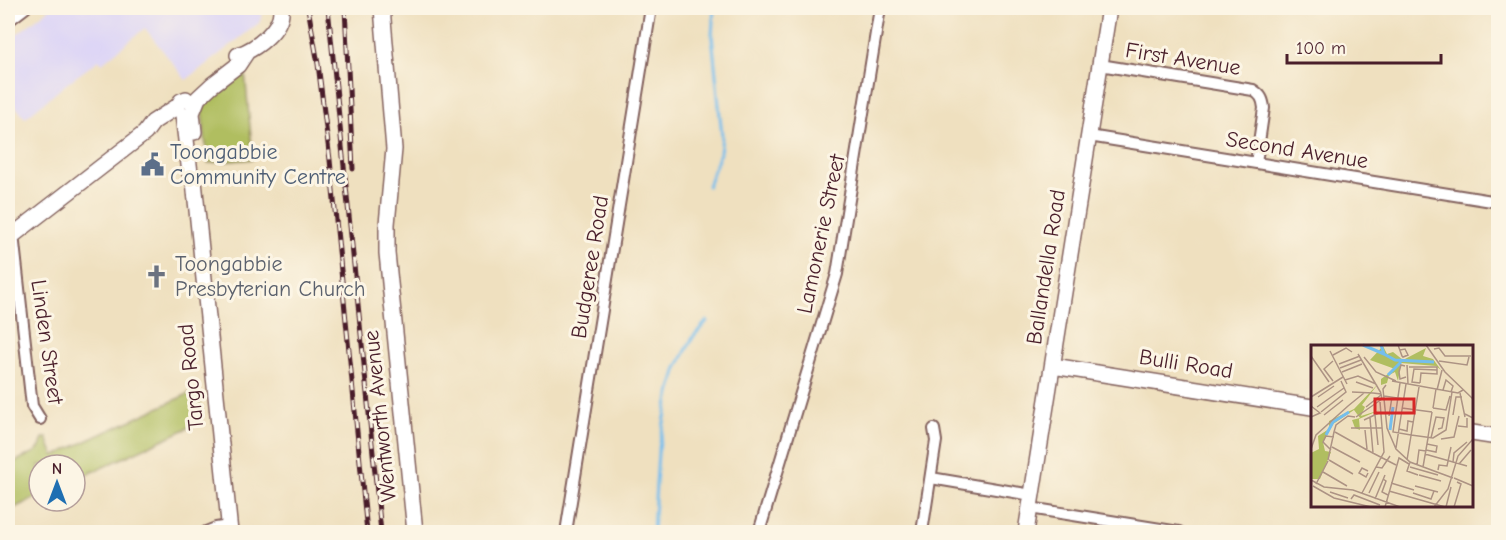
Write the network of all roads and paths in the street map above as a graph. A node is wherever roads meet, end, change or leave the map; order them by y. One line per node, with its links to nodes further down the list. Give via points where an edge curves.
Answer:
1 (25, 8): 8 (street)
2 (281, 8): 10 (street, via 278,25)
3 (382, 8): 25 (street, Wentworth Avenue, via 394,149 387,254)
4 (651, 8): 26 (street, Budgeree Road)
5 (880, 8): 27 (street, Lamonerie Street, via 837,274)
6 (1104, 8): 7 (street)
7 (1109, 8): 9 (street, Ballandella Road)
8 (8, 21)
9 (1100, 65): 11 (street, Ballandella Road); 12 (street, First Avenue, via 1260,94 1264,108)
10 (186, 109): 14 (street, via 153,122 145,133); 23 (street, Targo Road)
11 (1089, 136): 12 (street, Second Avenue); 15 (street, Ballandella Road)
12 (1256, 163): 13 (street, Second Avenue)
13 (1498, 202)
14 (10, 236): 17 (street, Linden Street, via 32,406)
15 (1053, 366): 16 (street, Bulli Road); 22 (street, Ballandella Road)
16 (1311, 407)
17 (40, 419)
18 (934, 429): 21 (street)
19 (1473, 433): 20 (street)
20 (1498, 437)
21 (931, 478): 22 (street); 28 (street)
22 (1031, 502): 29 (street, Ballandella Road); 30 (street)
23 (229, 529): 24 (street)
24 (206, 532)
25 (415, 532)
26 (566, 532)
27 (759, 532)
28 (922, 532)
29 (1026, 532)
30 (1179, 532)

